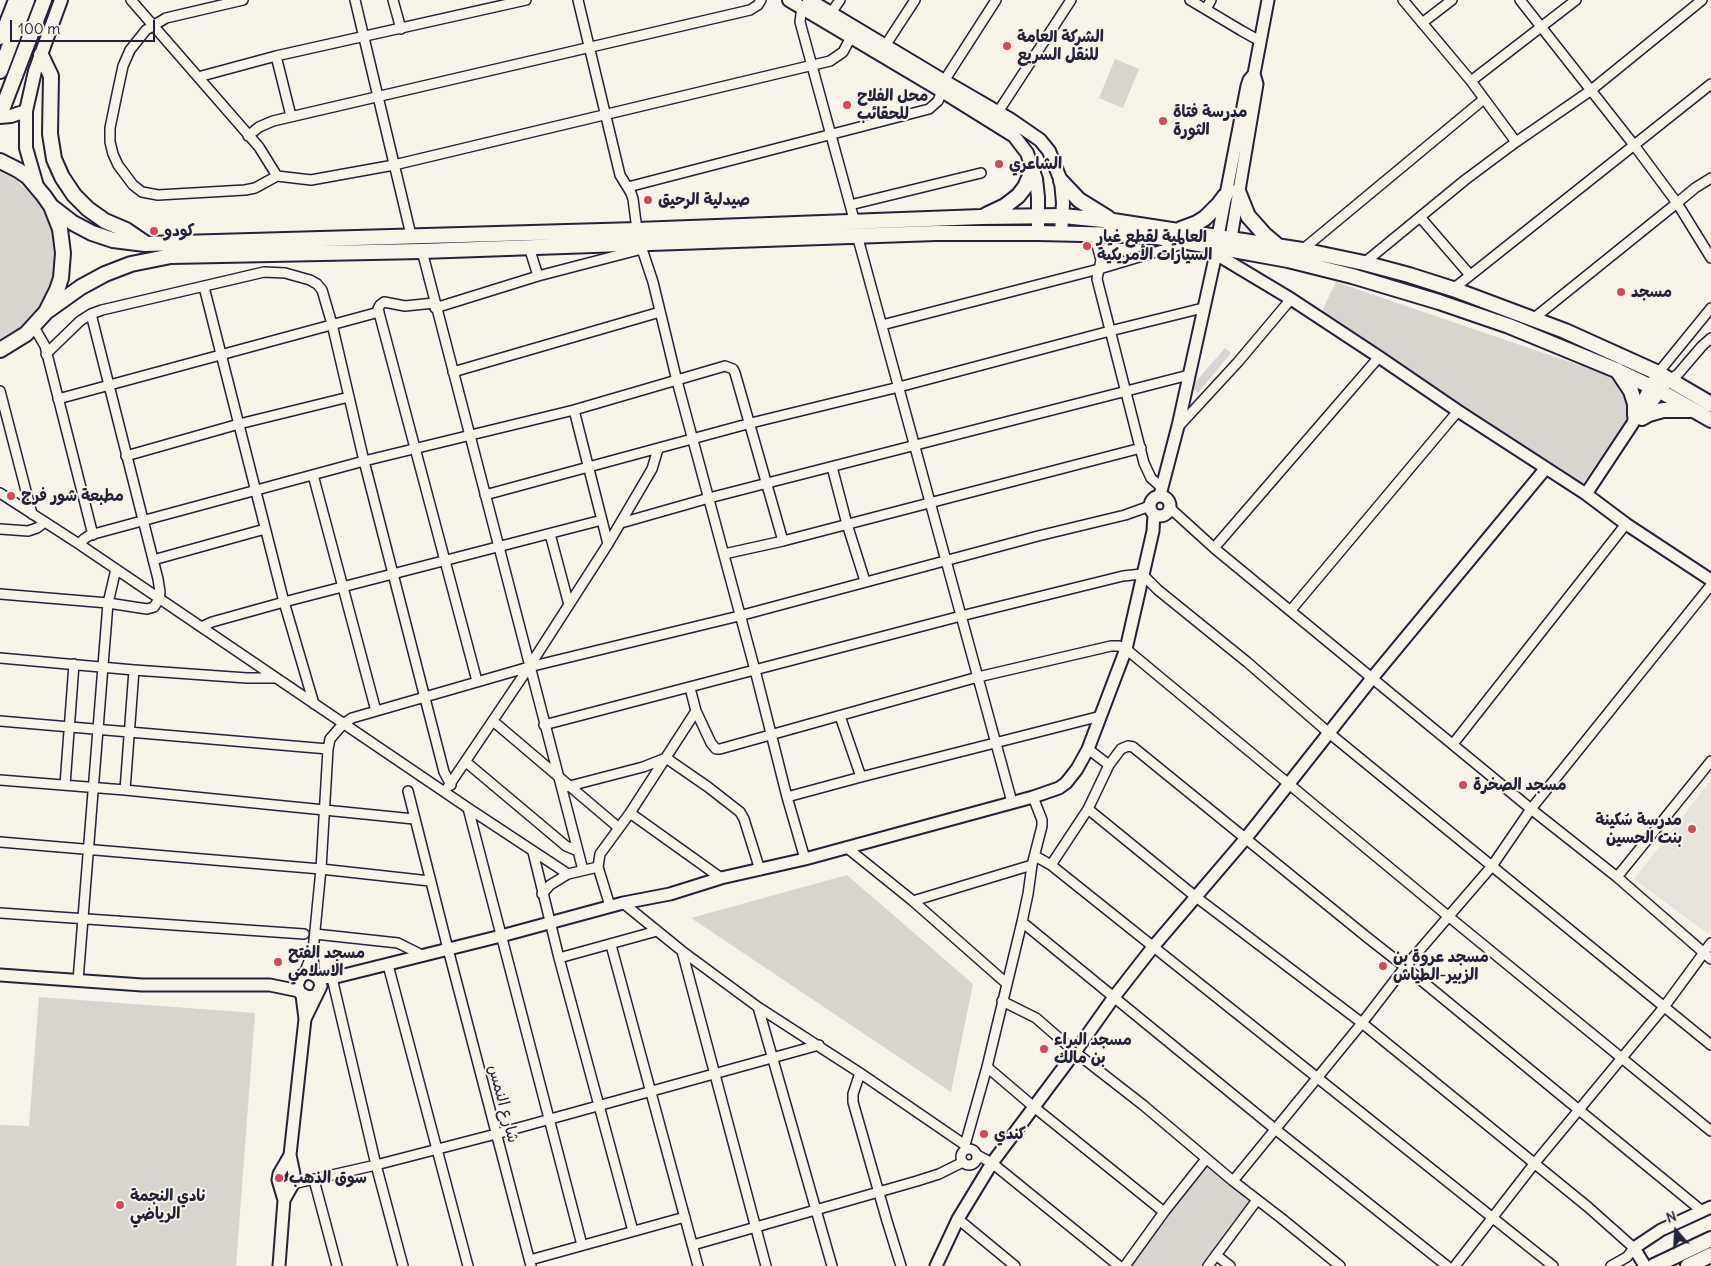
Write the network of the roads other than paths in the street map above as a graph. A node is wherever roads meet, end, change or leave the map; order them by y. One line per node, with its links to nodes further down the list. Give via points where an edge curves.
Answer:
1 (15, 0): 34 (main road)
2 (27, 0): 41 (main road)
3 (44, 0): 52 (main road)
4 (61, 0): 38 (main road)
5 (132, 0): 29 (street)
6 (243, 0): 29 (street, via 173,15)
7 (355, 0): 32 (street)
8 (393, 0): 31 (street)
9 (526, 0): 31 (street)
10 (578, 0): 36 (street)
11 (761, 0): 36 (street, via 750,10)
12 (789, 0): 25 (main road)
13 (840, 0): 27 (street)
14 (915, 0): 37 (street)
15 (996, 0): 45 (street)
16 (1071, 0): 50 (street)
17 (1190, 0): 26 (street)
18 (1211, 0): 26 (street)
19 (1268, 0): 35 (street)
20 (1403, 0): 28 (street)
21 (1452, 0): 28 (street)
22 (1520, 0): 30 (street)
23 (1576, 0): 30 (street)
24 (1702, 0): 46 (street)
25 (806, 4): 27 (main road); 33 (main road); 40 (street, via 800,22)
26 (1206, 9): 35 (street)
27 (831, 13): 37 (main road)
28 (1422, 23): 43 (street)
29 (153, 24): 42 (street); 62 (street, via 140,36 126,58 110,128 112,154 129,181 142,192 158,196 250,189)
30 (1542, 26): 43 (street); 46 (street)
31 (401, 29): 32 (street)
32 (364, 37): 39 (street); 47 (street)
33 (852, 37): 37 (main road); 40 (street, via 840,56)
34 (0, 38)
35 (1260, 41): 67 (street, via 1254,74 1247,86)
36 (589, 47): 47 (street); 51 (street)
37 (883, 50): 45 (main road)
38 (41, 55): 49 (main road); 84 (main road, via 51,76 50,134 54,159 62,177 88,209)
39 (276, 56): 42 (street); 53 (street)
40 (812, 66): 51 (street); 54 (street)
41 (0, 71)
42 (198, 77): 55 (street)
43 (1471, 81): 48 (street)
44 (1711, 84): 57 (street)
45 (943, 86): 50 (main road); 54 (street, via 938,101 929,109); 60 (main road, via 1014,136)
46 (1590, 90): 56 (street); 57 (street)
47 (378, 97): 53 (street); 59 (street)
48 (1484, 99): 56 (street); 88 (street)
49 (26, 110): 52 (main road, via 12,116); 65 (main road, via 26,148)
50 (998, 112): 64 (main road, via 1040,140 1049,151)
51 (605, 114): 59 (street); 66 (street, via 620,175)
52 (0, 116)
53 (291, 116): 55 (street, via 266,123)
54 (831, 134): 66 (street); 69 (street)
55 (248, 136): 62 (street, via 266,156)
56 (1516, 142): 74 (street)
57 (1634, 145): 68 (street); 93 (street)
58 (0, 161): 65 (main road, via 18,170)
59 (394, 165): 62 (street, via 311,180); 81 (street)
60 (1034, 168): 71 (main road); 73 (main road, via 1018,196)
61 (981, 173): 69 (street)
62 (277, 176)
63 (1711, 178): 68 (street)
64 (1061, 181): 72 (main road); 75 (main road, via 1079,200)
65 (36, 186): 70 (main road)
66 (628, 186): 82 (street)
67 (1231, 193): 77 (main road, via 1205,218); 85 (street); 86 (main road)
68 (1676, 203): 90 (street); 105 (street)
69 (850, 205): 76 (street)
70 (51, 206): 84 (main road, via 92,234); 101 (main road, via 62,241 63,266 57,290)
71 (1038, 216): 72 (main road); 73 (main road); 78 (main road)
72 (1063, 216): 75 (main road); 79 (main road)
73 (981, 217): 76 (main road)
74 (1420, 217): 91 (street); 93 (street)
75 (1113, 220): 77 (main road)
76 (856, 229): 78 (main road); 82 (main road); 107 (street)
77 (1179, 230): 85 (main road)
78 (1038, 233): 79 (main road)
79 (1061, 233): 80 (main road)
80 (1094, 234): 83 (main road); 92 (street, via 1101,260)
81 (411, 235): 82 (main road); 84 (main road)
82 (640, 241): 87 (main road); 94 (street); 103 (street)
83 (1189, 242): 85 (main road); 92 (street)
84 (145, 244)
85 (1221, 244): 86 (main road); 97 (street); 99 (street); 117 (main road, via 1397,288 1508,326)
86 (1277, 246): 88 (main road)
87 (530, 247): 89 (main road); 94 (street)
88 (1302, 250): 91 (main road)
89 (422, 251): 98 (street); 101 (main road, via 157,257 105,274)
90 (1711, 258)
91 (1364, 263): 96 (main road)
92 (1099, 269): 107 (street); 109 (street, via 1097,279)
93 (1470, 275): 96 (street)
94 (538, 276): 98 (street)
95 (204, 287): 104 (street); 106 (street, via 271,272 310,280 322,290); 115 (street)
96 (1453, 289): 105 (main road)
97 (1291, 299): 116 (street); 137 (street)
98 (435, 305): 102 (street, via 384,302 380,304); 118 (street)
99 (1204, 308): 109 (street); 119 (street)
100 (1711, 308): 111 (street)
101 (46, 312): 108 (main road)
102 (379, 312): 106 (street); 142 (street)
103 (660, 312): 118 (street); 121 (street)
104 (91, 314): 114 (street); 122 (street)
105 (1533, 318): 120 (main road)
106 (332, 324): 115 (street); 127 (street)
107 (882, 325): 123 (street)
108 (34, 327): 112 (main road); 114 (street)
109 (1110, 331): 123 (street); 126 (street)
110 (1711, 338): 113 (street)
111 (1683, 342): 113 (street); 120 (street)
112 (0, 350)
113 (1696, 353): 120 (street, via 1678,374)
114 (46, 354): 128 (street)
115 (221, 354): 122 (street); 136 (street)
116 (1379, 357): 131 (street); 175 (street)
117 (1616, 370): 124 (main road); 133 (main road, via 1631,391)
118 (453, 372): 138 (street)
119 (1189, 375): 126 (street); 137 (street)
120 (1664, 376): 124 (street); 129 (main road)
121 (677, 381): 130 (street); 135 (street, via 730,366); 139 (street)
122 (109, 385): 128 (street); 144 (street)
123 (899, 387): 135 (street); 140 (street)
124 (1656, 389): 132 (main road); 133 (street)
125 (0, 391): 160 (street)
126 (1126, 391): 140 (street); 141 (street)
127 (349, 397): 136 (street); 145 (street)
128 (58, 399): 169 (street)
129 (1711, 404)
130 (574, 410): 138 (street); 147 (street)
131 (1458, 411): 148 (street); 192 (street)
132 (1695, 411): 133 (main road, via 1663,410); 134 (main road)
133 (1636, 419): 155 (street)
134 (1711, 420)
135 (751, 423): 139 (street); 150 (street)
136 (239, 424): 144 (street); 151 (street)
137 (1178, 426): 152 (street)
138 (470, 436): 142 (street); 154 (street)
139 (692, 438): 143 (street); 156 (street)
140 (915, 446): 146 (street); 157 (street)
141 (1141, 448): 152 (street, via 1147,470); 157 (street)
142 (415, 449): 145 (street); 179 (street)
143 (658, 449): 147 (street); 164 (street, via 652,469)
144 (126, 456): 162 (street)
145 (364, 462): 149 (street); 181 (street)
146 (832, 467): 150 (street); 165 (street)
147 (589, 468): 154 (street); 161 (street)
148 (1546, 468): 155 (street); 205 (street)
149 (313, 475): 151 (street); 186 (street)
150 (766, 484): 156 (street); 171 (street)
151 (256, 491): 162 (street); 168 (street)
152 (1160, 491): 158 (street, via 1168,499); 159 (street, via 1151,501)
153 (0, 493): 160 (street)
154 (485, 494): 174 (street)
155 (1586, 494): 166 (street)
156 (709, 498): 164 (street); 176 (street)
157 (930, 503): 165 (street); 178 (street)
158 (1170, 508): 159 (street, via 1164,515); 175 (street)
159 (1152, 510): 178 (street); 182 (street, via 1153,531)
160 (32, 514): 163 (street)
161 (602, 520): 170 (street); 173 (street)
162 (142, 521): 169 (street); 177 (street)
163 (45, 522): 167 (street, via 28,531); 172 (street)
164 (621, 523): 173 (street)
165 (847, 524): 171 (street); 184 (street)
166 (1626, 524): 183 (street); 224 (street)
167 (0, 529)
168 (265, 529): 177 (street); 189 (street)
169 (93, 534): 172 (street)
170 (550, 534): 174 (street); 191 (street)
171 (784, 541): 176 (street)
172 (79, 544): 180 (street)
173 (608, 544): 191 (street)
174 (499, 547): 179 (street); 200 (street)
175 (1214, 548): 192 (street)
176 (724, 554): 193 (street)
177 (153, 560): 188 (street)
178 (946, 560): 184 (street); 194 (street)
179 (445, 561): 181 (street); 206 (street)
180 (116, 569): 188 (street); 190 (street)
181 (394, 574): 186 (street); 208 (street)
182 (1142, 574): 194 (street); 196 (street); 221 (street)
183 (1711, 580)
184 (865, 581): 193 (street)
185 (1711, 585): 246 (street)
186 (342, 587): 189 (street); 210 (street)
187 (0, 594): 190 (street)
188 (160, 599): 190 (street, via 154,607 147,609); 195 (street)
189 (284, 602): 195 (street); 209 (street)
190 (108, 603): 199 (street)
191 (569, 605): 200 (street)
192 (1291, 610): 205 (street)
193 (739, 616): 200 (street); 202 (street)
194 (961, 616): 202 (street); 203 (street)
195 (201, 626): 204 (street)
196 (1126, 649): 203 (street, via 1111,646); 213 (street); 235 (street)
197 (0, 658): 198 (street)
198 (74, 664): 199 (street); 218 (street)
199 (103, 666): 201 (street); 219 (street)
200 (529, 667): 206 (street); 215 (street); 217 (street)
201 (134, 670): 204 (street); 220 (street)
202 (755, 670): 207 (street); 222 (street)
203 (978, 677): 212 (street); 223 (street)
204 (274, 678): 209 (street)
205 (1373, 678): 221 (street); 224 (street)
206 (477, 682): 208 (street)
207 (690, 688): 211 (street); 217 (street)
208 (425, 696): 210 (street); 238 (street)
209 (314, 704): 216 (street)
210 (376, 711): 216 (street)
211 (696, 711): 222 (street, via 710,743 716,749); 227 (street)
212 (840, 716): 222 (street); 232 (street)
213 (1101, 716): 223 (street); 226 (street)
214 (0, 721): 218 (street)
215 (492, 721): 229 (street); 231 (street)
216 (343, 724): 225 (street, via 330,739); 238 (street)
217 (544, 726): 231 (street)
218 (68, 728): 219 (street); 234 (street)
219 (98, 730): 220 (street); 237 (street)
220 (129, 733): 225 (street); 239 (street)
221 (1329, 733): 235 (street); 260 (street)
222 (771, 734): 241 (street)
223 (995, 743): 232 (street); 243 (street)
224 (1453, 744): 246 (street)
225 (328, 749): 245 (street)
226 (1088, 749): 230 (street); 242 (street, via 1066,783)
227 (666, 758): 236 (street); 248 (street); 264 (street, via 740,812)
228 (1711, 761): 266 (street)
229 (466, 762): 238 (street); 255 (street, via 566,846)
230 (1109, 766): 247 (street); 251 (street, via 1121,749 1133,747)
231 (559, 777): 236 (street)
232 (861, 777): 241 (street)
233 (0, 780): 234 (street)
234 (65, 785): 237 (street)
235 (1289, 785): 251 (street); 275 (street)
236 (566, 787): 250 (street); 255 (street)
237 (94, 788): 239 (street); 254 (street)
238 (447, 788): 244 (street)
239 (125, 790): 245 (street)
240 (408, 791): 249 (street, شارع النمس)
241 (787, 797): 257 (street)
242 (1033, 798): 243 (street); 258 (street, via 1042,820)
243 (1012, 802): 253 (street)
244 (468, 808): 256 (street); 282 (street)
245 (325, 809): 249 (street); 262 (street)
246 (1532, 809): 260 (street); 266 (street)
247 (1088, 810): 259 (street); 270 (street)
248 (630, 813): 250 (street); 267 (street)
249 (414, 819): 268 (street, شارع النمس)
250 (619, 828): 261 (street, via 600,854)
251 (1246, 838): 270 (street); 293 (street)
252 (0, 842): 254 (street)
253 (846, 847): 257 (street); 271 (street)
254 (88, 851): 262 (street); 276 (street)
255 (578, 851): 263 (street)
256 (533, 852): 265 (street); 269 (street)
257 (805, 859): 264 (street)
258 (1033, 860): 259 (street); 271 (street); 277 (street)
259 (1051, 865): 285 (street)
260 (1492, 866): 275 (street); 303 (street)
261 (598, 867): 263 (street); 273 (street)
262 (321, 869): 268 (street); 281 (street)
263 (583, 870): 265 (street)
264 (760, 870): 267 (street)
265 (568, 874): 269 (street)
266 (1617, 877): 288 (street)
267 (721, 878): 272 (street, via 670,894)
268 (430, 881): 286 (street, شارع النمس)
269 (542, 894): 278 (street)
270 (1196, 897): 285 (street); 305 (street)
271 (913, 901): 297 (street)
272 (623, 903): 273 (street); 279 (street)
273 (610, 906): 278 (street)
274 (0, 913): 276 (street)
275 (1448, 916): 293 (street); 310 (street)
276 (83, 918): 280 (street); 296 (street)
277 (1022, 922): 297 (street); 300 (street)
278 (550, 923): 282 (street); 290 (street)
279 (657, 931): 284 (street); 287 (street)
280 (304, 934)
281 (315, 934): 289 (street, via 398,943); 295 (street, via 313,951)
282 (502, 936): 286 (street); 319 (street)
283 (1711, 943): 288 (street)
284 (611, 945): 290 (street); 315 (street)
285 (1153, 947): 300 (street); 314 (street)
286 (448, 949): 289 (street); 322 (street, شارع النمس)
287 (682, 951): 302 (street); 313 (street)
288 (1703, 953): 291 (street); 303 (street)
289 (422, 955): 292 (street)
290 (559, 958): 316 (street)
291 (1711, 959)
292 (388, 965): 295 (street); 324 (street)
293 (1405, 966): 305 (street); 318 (street)
294 (0, 975): 296 (street)
295 (317, 980): 298 (street); 299 (street, via 308,997); 299 (street, via 297,985); 304 (street); 331 (street)
296 (78, 981): 298 (street, via 142,985)
297 (1006, 983): 301 (street)
298 (270, 985): 299 (street)
299 (300, 993): 304 (street)
300 (1114, 997): 308 (street); 320 (street)
301 (1002, 1001): 308 (street, via 1036,1018); 311 (street)
302 (758, 1007): 307 (street); 309 (street)
303 (1664, 1007): 306 (street); 310 (street)
304 (305, 1019): 325 (street)
305 (1362, 1024): 314 (street); 330 (street)
306 (1711, 1045)
307 (819, 1046): 309 (street); 312 (street)
308 (1075, 1052): 317 (street); 327 (street)
309 (772, 1058): 313 (street); 342 (street)
310 (1622, 1058): 318 (street); 321 (street)
311 (987, 1067): 317 (street); 323 (street)
312 (860, 1073): 323 (street); 338 (street, via 852,1094 853,1102)
313 (714, 1074): 315 (street); 347 (street)
314 (1317, 1078): 320 (street); 346 (street)
315 (651, 1091): 316 (street); 344 (street)
316 (599, 1106): 319 (street); 348 (street)
317 (1034, 1107): 329 (street); 343 (street)
318 (1579, 1110): 330 (street); 341 (street)
319 (548, 1120): 322 (street); 351 (street)
320 (1275, 1129): 335 (street); 371 (street)
321 (1711, 1131)
322 (496, 1134): 324 (street); 355 (street, شارع النمس)
323 (965, 1147): 326 (street); 328 (street, via 961,1155)
324 (437, 1150): 331 (street); 359 (street)
325 (290, 1155): 332 (street); 333 (street)
326 (978, 1155): 328 (street, via 973,1164); 329 (street)
327 (1206, 1159): 335 (street); 343 (street)
328 (963, 1162): 338 (street, via 939,1174)
329 (992, 1163): 345 (street); 366 (street)
330 (1534, 1164): 346 (street); 352 (street)
331 (376, 1165): 334 (street); 358 (street)
332 (282, 1169): 333 (street); 336 (street)
333 (294, 1172): 334 (street); 337 (street)
334 (311, 1180): 337 (street); 357 (street)
335 (1233, 1181): 340 (street)
336 (279, 1184): 337 (street); 339 (street)
337 (293, 1184): 339 (street)
338 (878, 1191): 342 (street); 363 (street)
339 (284, 1200): 356 (street)
340 (1257, 1200): 354 (street); 370 (street)
341 (1707, 1209): 352 (street, via 1661,1230)
342 (816, 1210): 347 (street); 362 (street)
343 (1164, 1212): 367 (street)
344 (685, 1217): 348 (street); 350 (street)
345 (958, 1219): 364 (street); 365 (street)
346 (1493, 1219): 372 (street); 373 (street)
347 (756, 1228): 350 (street); 361 (street)
348 (633, 1231): 351 (street)
349 (1711, 1239): 376 (main road)
350 (693, 1245): 360 (street)
351 (582, 1246): 355 (street)
352 (1634, 1248): 374 (street, via 1627,1257); 375 (street)
353 (1711, 1255): 377 (main road)
354 (1216, 1256): 368 (street); 369 (street)
355 (530, 1263)
356 (279, 1266)
357 (336, 1266)
358 (403, 1266)
359 (468, 1266)
360 (698, 1266)
361 (766, 1266)
362 (832, 1266)
363 (901, 1266)
364 (936, 1266)
365 (1015, 1266)
366 (1119, 1266)
367 (1125, 1266)
368 (1208, 1266)
369 (1230, 1266)
370 (1340, 1266)
371 (1447, 1266)
372 (1456, 1266)
373 (1553, 1266)
374 (1611, 1266)
375 (1645, 1266)
376 (1654, 1266)
377 (1688, 1266)

